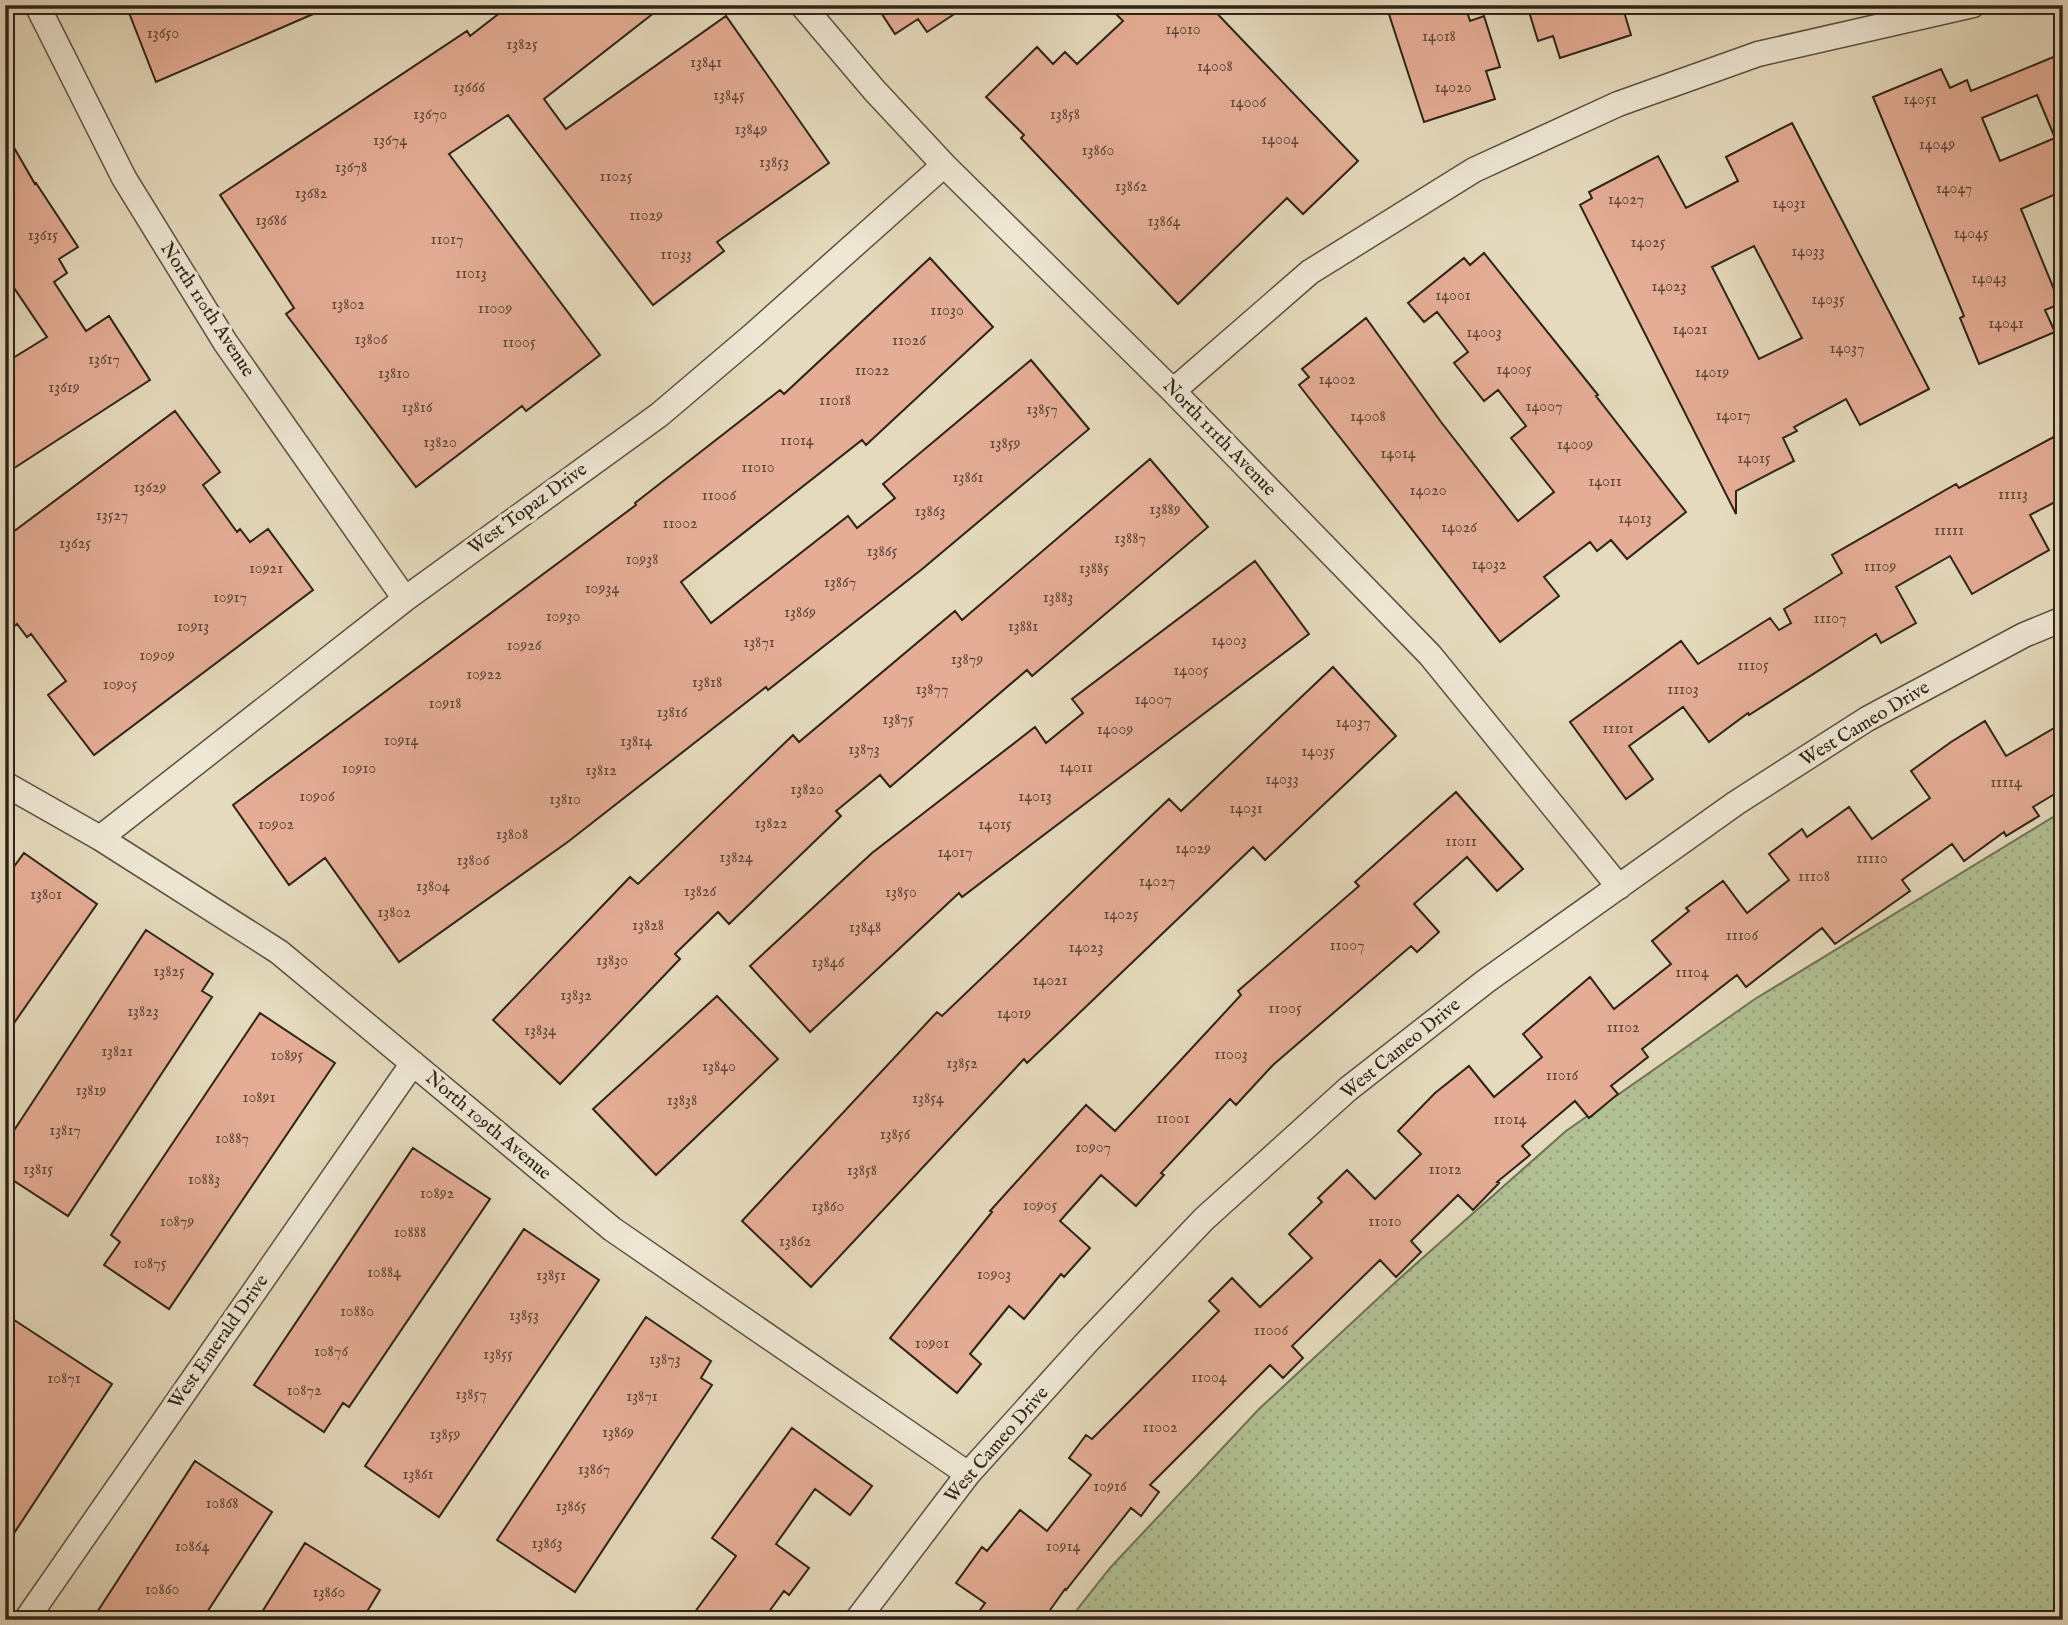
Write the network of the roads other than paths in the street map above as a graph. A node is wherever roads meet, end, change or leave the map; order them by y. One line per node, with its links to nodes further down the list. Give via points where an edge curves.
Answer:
1 (37, 5): 6 (street, North 110th Avenue, via 124,178 211,320)
2 (802, 5): 4 (street, North 111th Avenue)
3 (1973, 5): 5 (street, via 1758,54 1618,104 1474,170 1310,272)
4 (944, 165): 5 (street, North 111th Avenue); 6 (street, West Topaz Drive, via 659,415)
5 (1173, 391): 10 (street, North 111th Avenue, via 1430,655)
6 (405, 599): 9 (street, West Topaz Drive)
7 (2063, 619): 10 (street, West Cameo Drive, via 1867,719 1736,803)
8 (5, 784): 9 (street, North 109th Avenue)
9 (100, 838): 11 (street, North 109th Avenue, via 279,952)
10 (1619, 887): 12 (street, West Cameo Drive, via 1486,981 1348,1089 1204,1219)
11 (413, 1063): 12 (street, North 109th Avenue, via 612,1229); 13 (street, West Emerald Drive)
12 (968, 1474): 14 (street, West Cameo Drive)
13 (26, 1620)
14 (857, 1620)

